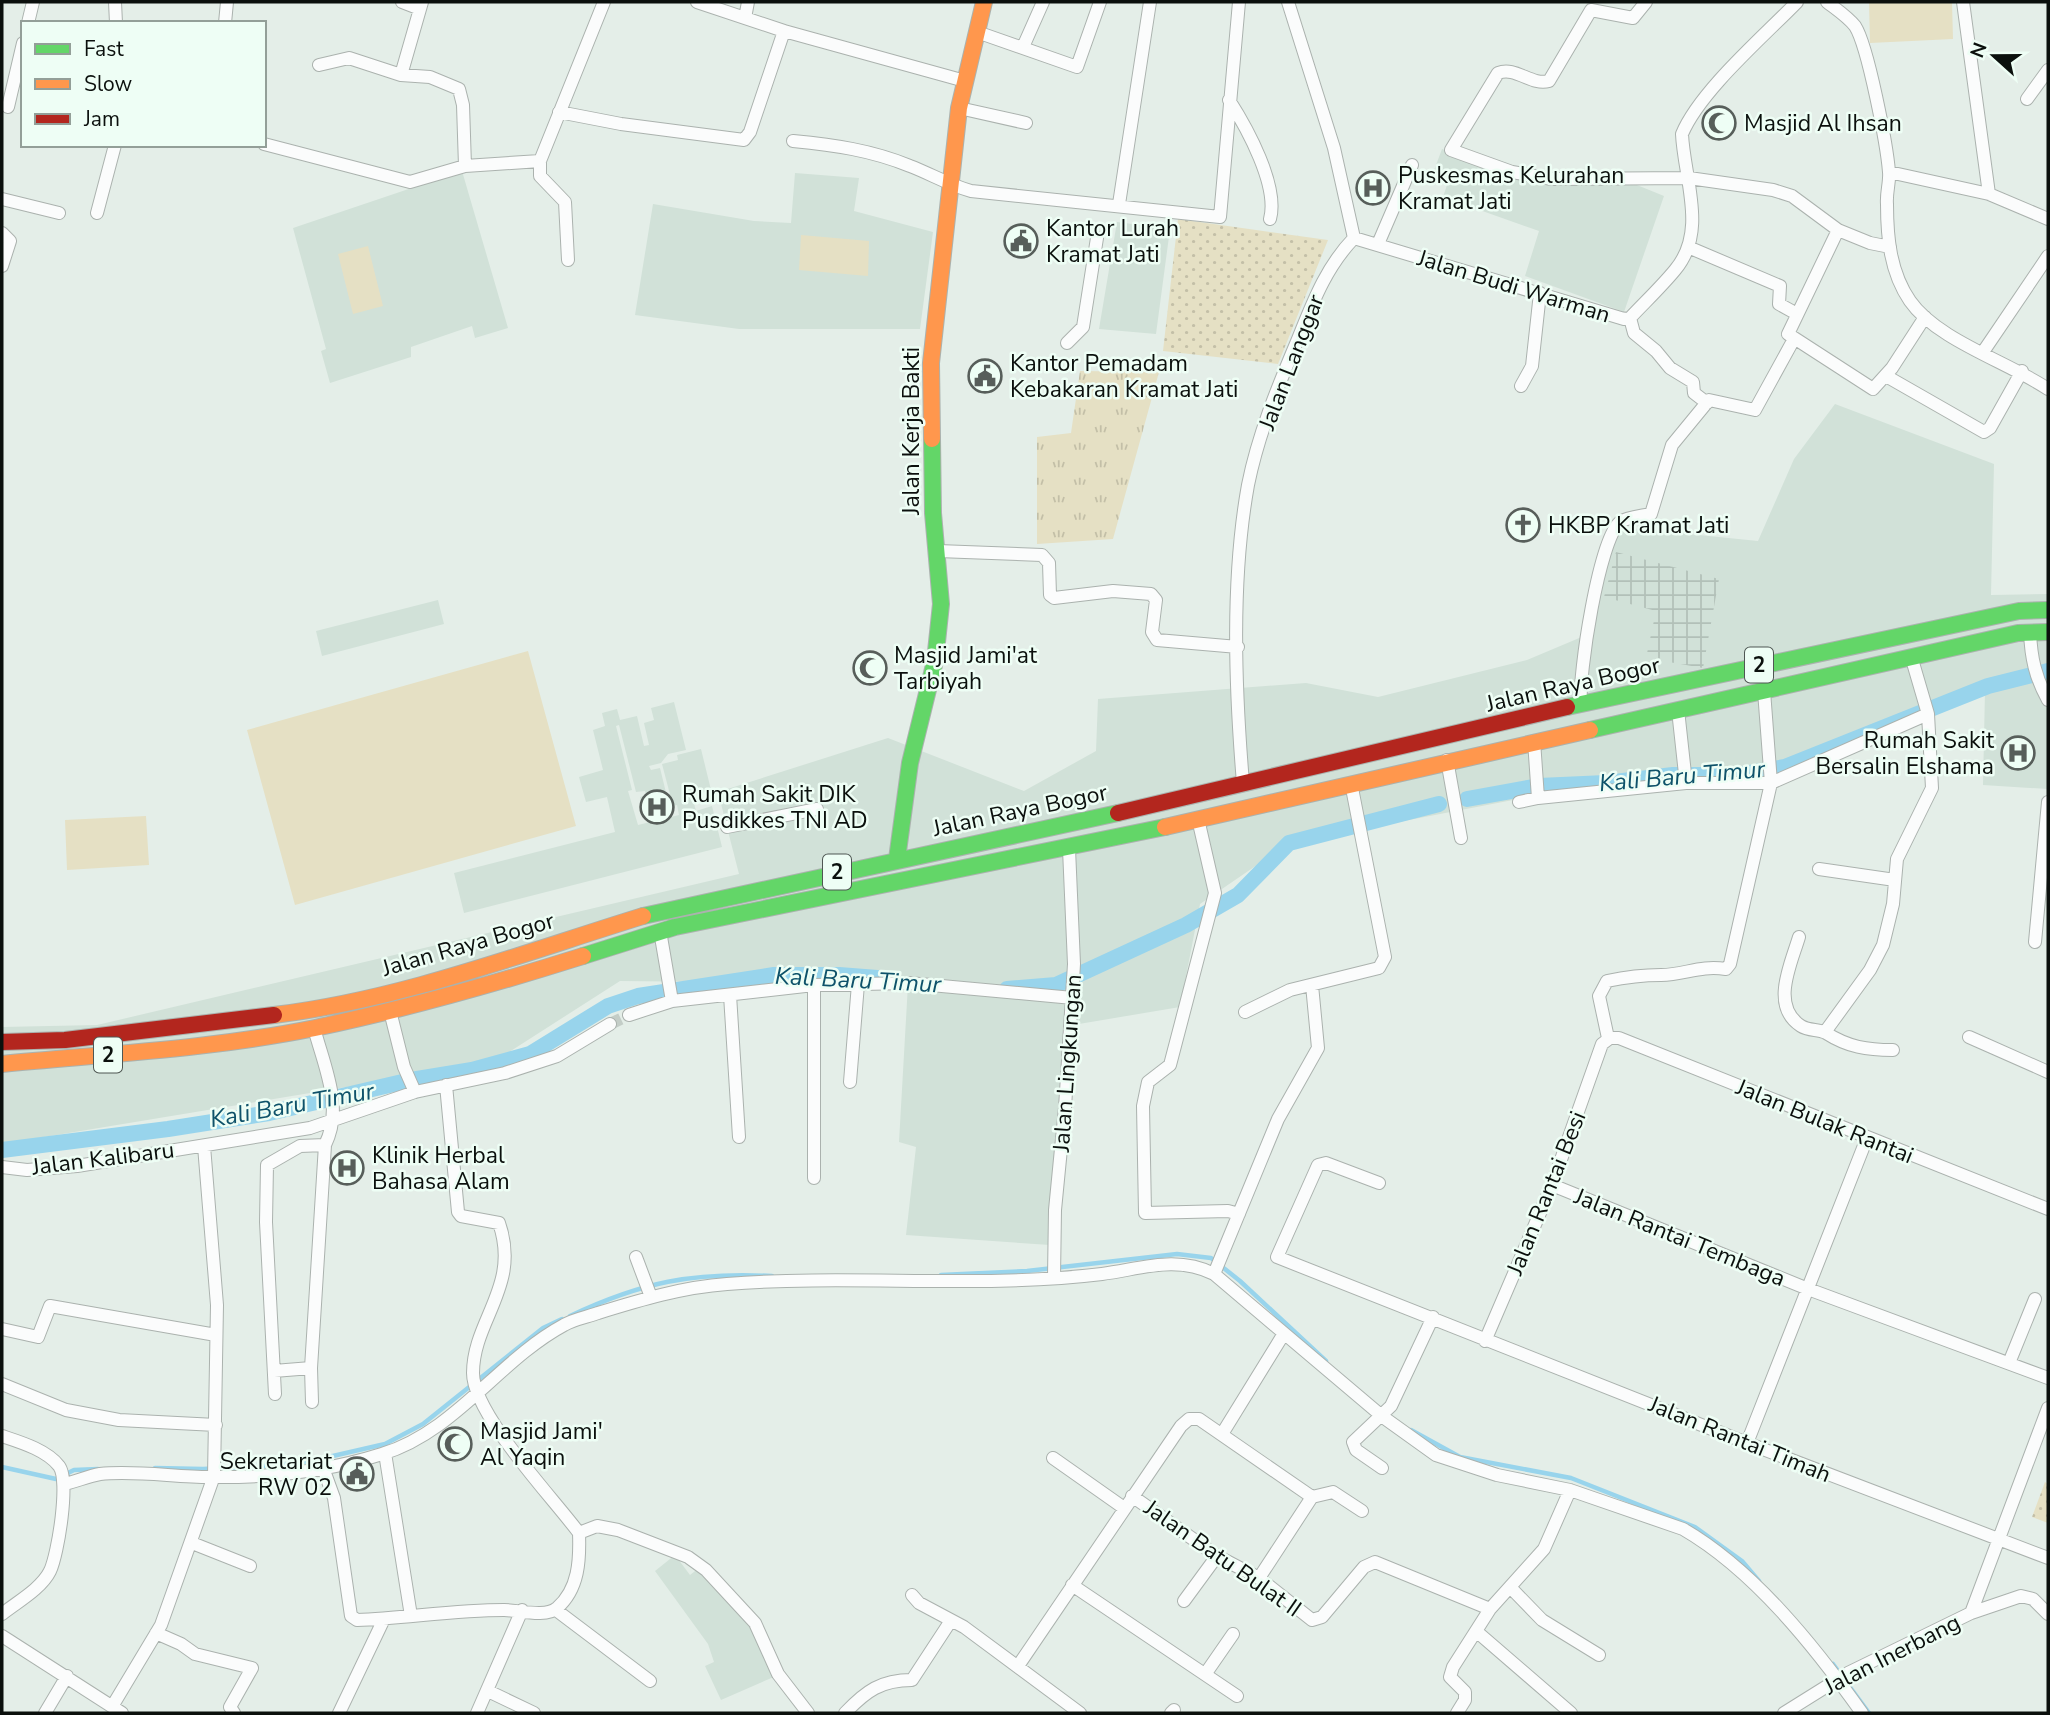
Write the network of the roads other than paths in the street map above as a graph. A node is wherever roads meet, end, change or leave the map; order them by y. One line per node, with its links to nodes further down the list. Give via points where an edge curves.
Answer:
1 (33, 2): 20 (street)
2 (115, 2): 21 (street)
3 (227, 2): 22 (street)
4 (401, 2): 18 (street)
5 (604, 2): 35 (street)
6 (697, 2): 19 (street)
7 (748, 2): 19 (street)
8 (984, 2): 24 (main road, Jalan Kerja Bakti)
9 (1042, 2): 25 (street)
10 (1100, 2): 25 (street, via 1077,66)
11 (1150, 2): 48 (street)
12 (1239, 2): 32 (street)
13 (1288, 2): 56 (street, via 1334,148)
14 (1646, 2): 44 (street, via 1633,18 1591,10 1549,81 1540,83 1509,71 1498,73 1451,150 1512,172 1552,179)
15 (1797, 2): 44 (street, Jalan Budi Warman, via 1687,123 1682,134)
16 (1827, 2): 43 (street, via 1852,22 1860,36)
17 (1962, 2): 46 (street)
18 (421, 5): 29 (street)
19 (745, 18): 23 (street)
20 (28, 21)
21 (116, 21)
22 (225, 21)
23 (784, 31): 30 (street); 35 (street, via 744,140)
24 (977, 32): 25 (street); 30 (main road, Jalan Kerja Bakti)
25 (1023, 47)
26 (21, 50): 33 (street)
27 (319, 65): 29 (street, via 349,58)
28 (2048, 70): 31 (street)
29 (401, 75): 41 (street, via 430,77 459,89)
30 (965, 81): 34 (main road, Jalan Kerja Bakti)
31 (2027, 99)
32 (1229, 100): 48 (street, via 1220,217); 51 (street, via 1248,128 1268,182)
33 (5, 107)
34 (959, 108): 36 (street); 45 (main road, Jalan Kerja Bakti)
35 (559, 112): 40 (street)
36 (1026, 122)
37 (793, 141): 45 (street, via 857,147)
38 (266, 145): 41 (street, via 410,182)
39 (114, 147): 50 (street)
40 (540, 161): 41 (street); 61 (street, via 540,176 565,202)
41 (465, 166)
42 (1412, 166): 57 (street)
43 (1889, 173): 46 (street); 59 (street)
44 (1689, 178): 53 (street, via 1783,192); 58 (street, Jalan Budi Warman, via 1693,222)
45 (951, 186): 48 (street); 75 (main road, Jalan Kerja Bakti, via 930,384)
46 (1989, 194): 52 (street)
47 (2, 199): 49 (street)
48 (1119, 204)
49 (59, 213)
50 (97, 213)
51 (1270, 219)
52 (2048, 219)
53 (1838, 230): 59 (street); 64 (street)
54 (2, 233): 62 (street, via 10,241)
55 (1097, 238): 68 (street, via 1083,327)
56 (1354, 238): 57 (street, Jalan Budi Warman); 79 (street, Jalan Langgar, via 1332,263 1272,398 1249,482 1239,549)
57 (1378, 244): 63 (street, Jalan Budi Warman)
58 (1688, 247): 64 (street, via 1780,286 1779,304); 66 (street, Jalan Budi Warman, via 1677,268)
59 (1890, 247): 65 (street, via 1900,284)
60 (2048, 256): 69 (street)
61 (568, 260)
62 (2, 266)
63 (1539, 293): 66 (street, Jalan Budi Warman); 72 (street, via 1531,366)
64 (1797, 314): 67 (street, via 1788,334)
65 (1925, 317): 69 (street); 71 (street)
66 (1630, 318): 74 (street, via 1634,333 1670,368 1693,382 1694,393)
67 (1794, 339): 71 (street, via 1869,388 1877,387); 74 (street, via 1754,410)
68 (1067, 343)
69 (1983, 352): 70 (street)
70 (2022, 371): 71 (street, via 1984,432); 73 (street)
71 (1886, 376)
72 (1521, 386)
73 (2048, 390)
74 (1709, 401): 83 (street, via 1672,445 1651,514 1622,520 1613,530 1601,564)
75 (938, 551): 79 (street, via 1042,555 1049,563 1050,595 1054,598 1113,591 1151,594 1156,600 1152,632 1157,640); 103 (main road, Jalan Kerja Bakti, via 941,604 935,661 910,762)
76 (2048, 610): 83 (main road, Jalan Raya Bogor / 2, via 2019,611)
77 (2030, 632): 78 (main road, Jalan Raya Bogor / 2); 80 (main road, Jalan Raya Bogor / 2); 82 (street, via 2037,681)
78 (2048, 632)
79 (1238, 647): 93 (street, Jalan Langgar)
80 (1911, 656): 81 (main road, Jalan Raya Bogor / 2); 85 (street)
81 (1764, 691): 84 (main road, Jalan Raya Bogor / 2); 92 (street)
82 (2048, 699)
83 (1581, 704): 86 (main road, Jalan Raya Bogor / 2)
84 (1678, 710): 87 (main road, Jalan Raya Bogor / 2); 91 (street)
85 (1927, 712): 92 (street); 106 (street, via 1932,788 1901,847)
86 (1472, 731): 88 (main road, Jalan Raya Bogor / 2); 89 (main road)
87 (1534, 741): 89 (main road, Jalan Raya Bogor / 2); 95 (street)
88 (1428, 742): 90 (main road); 93 (main road, Jalan Raya Bogor / 2)
89 (1478, 753): 90 (main road, Jalan Raya Bogor / 2)
90 (1440, 762): 94 (main road, Jalan Raya Bogor / 2); 101 (street)
91 (1686, 777): 92 (street); 95 (street)
92 (1771, 780): 127 (street, via 1727,969 1713,966 1607,981 1600,996)
93 (1243, 783): 103 (main road, Jalan Raya Bogor / 2)
94 (1352, 787): 99 (main road, Jalan Raya Bogor / 2); 115 (street, via 1385,957 1379,968)
95 (1538, 798): 96 (street)
96 (1519, 802)
97 (2048, 802): 111 (street)
98 (817, 809): 100 (street)
99 (1198, 819): 102 (main road, Jalan Raya Bogor / 2); 145 (street, via 1215,893 1170,1065 1148,1082 1143,1106 1145,1213)
100 (727, 827)
101 (1461, 838)
102 (1069, 849): 105 (main road, Jalan Raya Bogor / 2); 118 (street, Jalan Lingkungan)
103 (897, 859): 105 (main road, Jalan Kerja Bakti); 107 (main road, Jalan Raya Bogor / 2)
104 (1819, 869): 106 (street)
105 (900, 880): 108 (main road, Jalan Raya Bogor / 2)
106 (1895, 880): 125 (street, via 1878,956)
107 (741, 893): 108 (main road); 112 (main road, Jalan Raya Bogor / 2, via 662,910)
108 (744, 911): 109 (main road, Jalan Raya Bogor / 2)
109 (660, 931): 116 (main road, Jalan Raya Bogor / 2); 119 (street)
110 (1799, 937): 125 (street, via 1784,1001 1799,1025)
111 (2035, 942)
112 (463, 972): 116 (main road); 128 (main road, Jalan Raya Bogor / 2, via 307,1011 65,1040)
113 (858, 984): 114 (street); 118 (street, via 909,983); 132 (street)
114 (814, 985): 117 (street); 141 (street)
115 (1312, 985): 121 (street, via 1290,990); 145 (street, via 1318,1048 1278,1119)
116 (468, 992): 120 (main road, Jalan Raya Bogor / 2)
117 (730, 995): 119 (street); 136 (street)
118 (1073, 996): 147 (street, Jalan Lingkungan)
119 (673, 1000): 122 (street)
120 (390, 1011): 124 (main road, Jalan Raya Bogor / 2); 134 (street)
121 (1245, 1012)
122 (629, 1015)
123 (610, 1024): 133 (street, Jalan Kalibaru, via 557,1056)
124 (314, 1028): 130 (main road, Jalan Raya Bogor / 2, via 215,1044); 135 (street)
125 (1825, 1032): 129 (street, via 1848,1046)
126 (1969, 1037): 131 (street)
127 (1606, 1041): 137 (street, Jalan Bulak Rantai, via 1619,1038); 143 (street, Jalan Rantai Besi)
128 (2, 1042)
129 (1893, 1050)
130 (2, 1064)
131 (2048, 1072)
132 (850, 1083)
133 (446, 1085): 134 (street, Jalan Kalibaru); 162 (street, via 458,1212 499,1223 505,1261 473,1374)
134 (415, 1092): 135 (street, Jalan Kalibaru)
135 (335, 1118): 138 (street); 139 (street, Jalan Kalibaru, via 263,1138)
136 (739, 1137)
137 (1867, 1138): 144 (street, Jalan Bulak Rantai); 149 (street, Jalan Rantai Tembaga)
138 (325, 1145): 158 (street); 159 (street, via 300,1146 268,1164 266,1222)
139 (204, 1146): 140 (street, Jalan Kalibaru, via 77,1166); 154 (street)
140 (2, 1167)
141 (814, 1178)
142 (1379, 1183): 152 (street, Jalan Rantai Timah, via 1326,1163 1318,1166 1277,1257)
143 (1552, 1185): 149 (street, Jalan Rantai Tembaga); 156 (street, Jalan Rantai Besi)
144 (2048, 1209)
145 (1239, 1214): 148 (street)
146 (636, 1257): 150 (street)
147 (1054, 1270): 148 (street, via 1102,1274 1166,1263); 150 (street, via 980,1283 726,1284)
148 (1214, 1274): 155 (street)
149 (1808, 1289): 157 (street, Jalan Rantai Tembaga); 170 (street, Jalan Rantai Tembaga)
150 (648, 1290): 162 (street, via 565,1324)
151 (2035, 1299): 157 (street)
152 (1433, 1317): 156 (street, Jalan Rantai Timah); 166 (street)
153 (2, 1329): 154 (street, via 37,1338 50,1306)
154 (216, 1335): 167 (street)
155 (1283, 1335): 166 (street); 168 (street)
156 (1485, 1341): 170 (street, Jalan Rantai Timah)
157 (2008, 1363): 160 (street, Jalan Rantai Tembaga)
158 (311, 1368): 159 (street); 164 (street)
159 (274, 1371): 163 (street)
160 (2048, 1378)
161 (2, 1384): 167 (street, via 66,1410 106,1418)
162 (477, 1390): 171 (street, via 417,1437); 182 (street, via 500,1434)
163 (275, 1394)
164 (312, 1402)
165 (2048, 1408): 183 (street, Jalan Inerbang)
166 (1386, 1413): 174 (street, via 1353,1441 1353,1446); 177 (street, via 1430,1451 1449,1460)
167 (216, 1425): 175 (street)
168 (1222, 1434): 178 (street, via 1199,1419 1189,1419); 179 (street)
169 (2, 1436): 176 (street, via 58,1464)
170 (1747, 1443): 183 (street, Jalan Rantai Timah)
171 (385, 1453): 173 (street); 199 (street)
172 (1053, 1458): 180 (street)
173 (322, 1466): 175 (street); 200 (street, via 334,1499 351,1616)
174 (1382, 1468)
175 (214, 1477): 176 (street, via 100,1474); 184 (street)
176 (63, 1478): 197 (street, via 50,1571)
177 (1570, 1490): 190 (street, via 1544,1549); 210 (street, via 1697,1537 1727,1560)
178 (1132, 1496): 180 (street); 185 (street, Jalan Batu Bulat II)
179 (1312, 1497): 181 (street, via 1333,1492); 188 (street)
180 (1124, 1508): 189 (street)
181 (1362, 1511)
182 (579, 1533): 195 (street, via 580,1562 573,1586); 220 (street, via 597,1526 618,1530 688,1557 706,1570 755,1623 778,1674)
183 (1999, 1541): 186 (street, Jalan Rantai Timah); 196 (street, Jalan Inerbang)
184 (192, 1543): 187 (street); 203 (street)
185 (1217, 1556): 188 (street, Jalan Batu Bulat II); 192 (street)
186 (2048, 1558)
187 (250, 1566)
188 (1259, 1578): 193 (street, Jalan Batu Bulat II, via 1316,1621 1369,1563 1375,1562)
189 (1072, 1585): 207 (street); 208 (street)
190 (1510, 1587): 193 (street); 206 (street, via 1542,1620)
191 (912, 1595): 201 (street)
192 (1184, 1601)
193 (1490, 1609): 202 (street)
194 (522, 1610): 195 (street); 199 (street); 212 (street)
195 (556, 1610): 211 (street)
196 (1971, 1613): 198 (street, via 2021,1596 2033,1599); 210 (street, Jalan Inerbang)
197 (2, 1614)
198 (2048, 1614)
199 (411, 1616): 200 (street)
200 (384, 1619): 217 (street)
201 (950, 1622): 207 (street); 221 (street, via 912,1680 891,1680 867,1690)
202 (1476, 1631): 223 (street, via 1450,1677 1465,1692); 224 (street)
203 (156, 1633): 214 (street); 216 (street, via 195,1654 252,1668 230,1707)
204 (1233, 1634): 208 (street)
205 (2, 1636): 209 (street)
206 (1599, 1655)
207 (1018, 1666): 222 (street)
208 (1206, 1674): 213 (street)
209 (67, 1676): 214 (street); 215 (street)
210 (1843, 1676): 225 (street, Jalan Inerbang); 226 (street)
211 (650, 1682)
212 (488, 1690): 218 (street); 219 (street)
213 (1237, 1696)
214 (117, 1709)
215 (45, 1713)
216 (234, 1713)
217 (339, 1713)
218 (477, 1713)
219 (534, 1713)
220 (806, 1713)
221 (845, 1713)
222 (1080, 1713)
223 (1457, 1713)
224 (1571, 1713)
225 (1784, 1713)
226 (1862, 1713)

